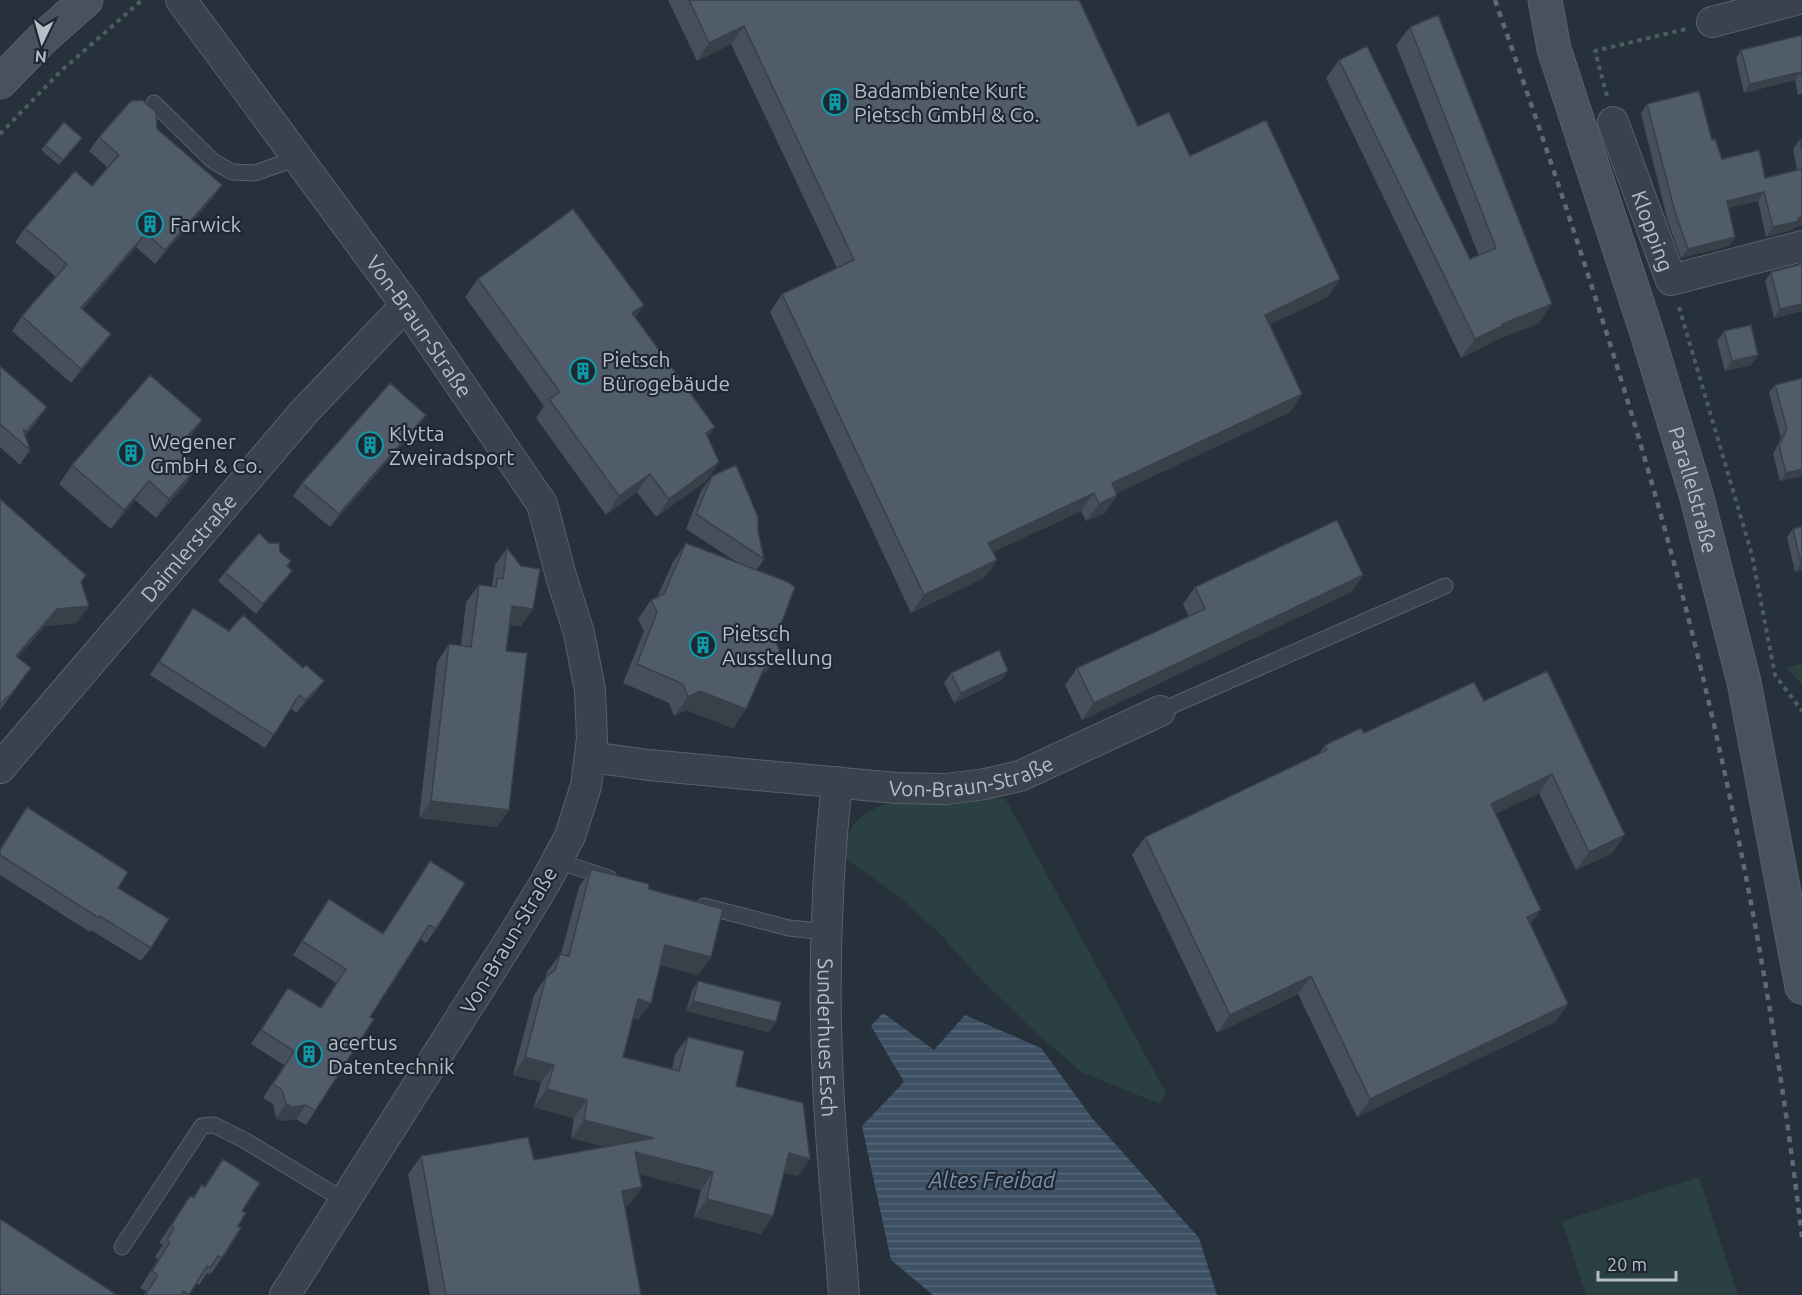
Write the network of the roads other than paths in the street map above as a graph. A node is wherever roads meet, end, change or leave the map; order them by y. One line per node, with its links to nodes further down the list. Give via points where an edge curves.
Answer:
1 (86, 0): 6 (main road)
2 (181, 0): 9 (street, Von-Braun-Straße)
3 (1545, 0): 21 (main road, Parallelstraße, via 1554,49 1696,495 1744,682)
4 (1795, 0): 5 (street)
5 (1712, 22)
6 (0, 82)
7 (154, 103): 9 (lane, via 213,161 232,172 255,172)
8 (1613, 122): 10 (street, Klopping, via 1671,280)
9 (297, 158): 11 (street, Von-Braun-Straße)
10 (1802, 246)
11 (406, 305): 14 (street, Von-Braun-Straße, via 542,504 582,645 590,690); 15 (street, Daimlerstraße, via 304,412)
12 (1445, 586): 13 (lane)
13 (1160, 711): 16 (street, Von-Braun-Straße, via 1044,766 986,784 946,789)
14 (590, 757): 16 (street, Von-Braun-Straße); 17 (street, Von-Braun-Straße, via 586,786 570,836)
15 (0, 768)
16 (837, 782): 20 (street, Sunderhues Esch, via 829,849)
17 (557, 861): 18 (lane); 22 (street, Von-Braun-Straße)
18 (620, 881)
19 (686, 901): 20 (lane, via 789,928)
20 (827, 932): 25 (street, Sunderhues Esch, via 828,1082)
21 (1802, 987)
22 (345, 1201): 23 (lane, via 244,1140 214,1125 202,1126); 24 (street, Von-Braun-Straße)
23 (122, 1247)
24 (285, 1295)
25 (844, 1295)

